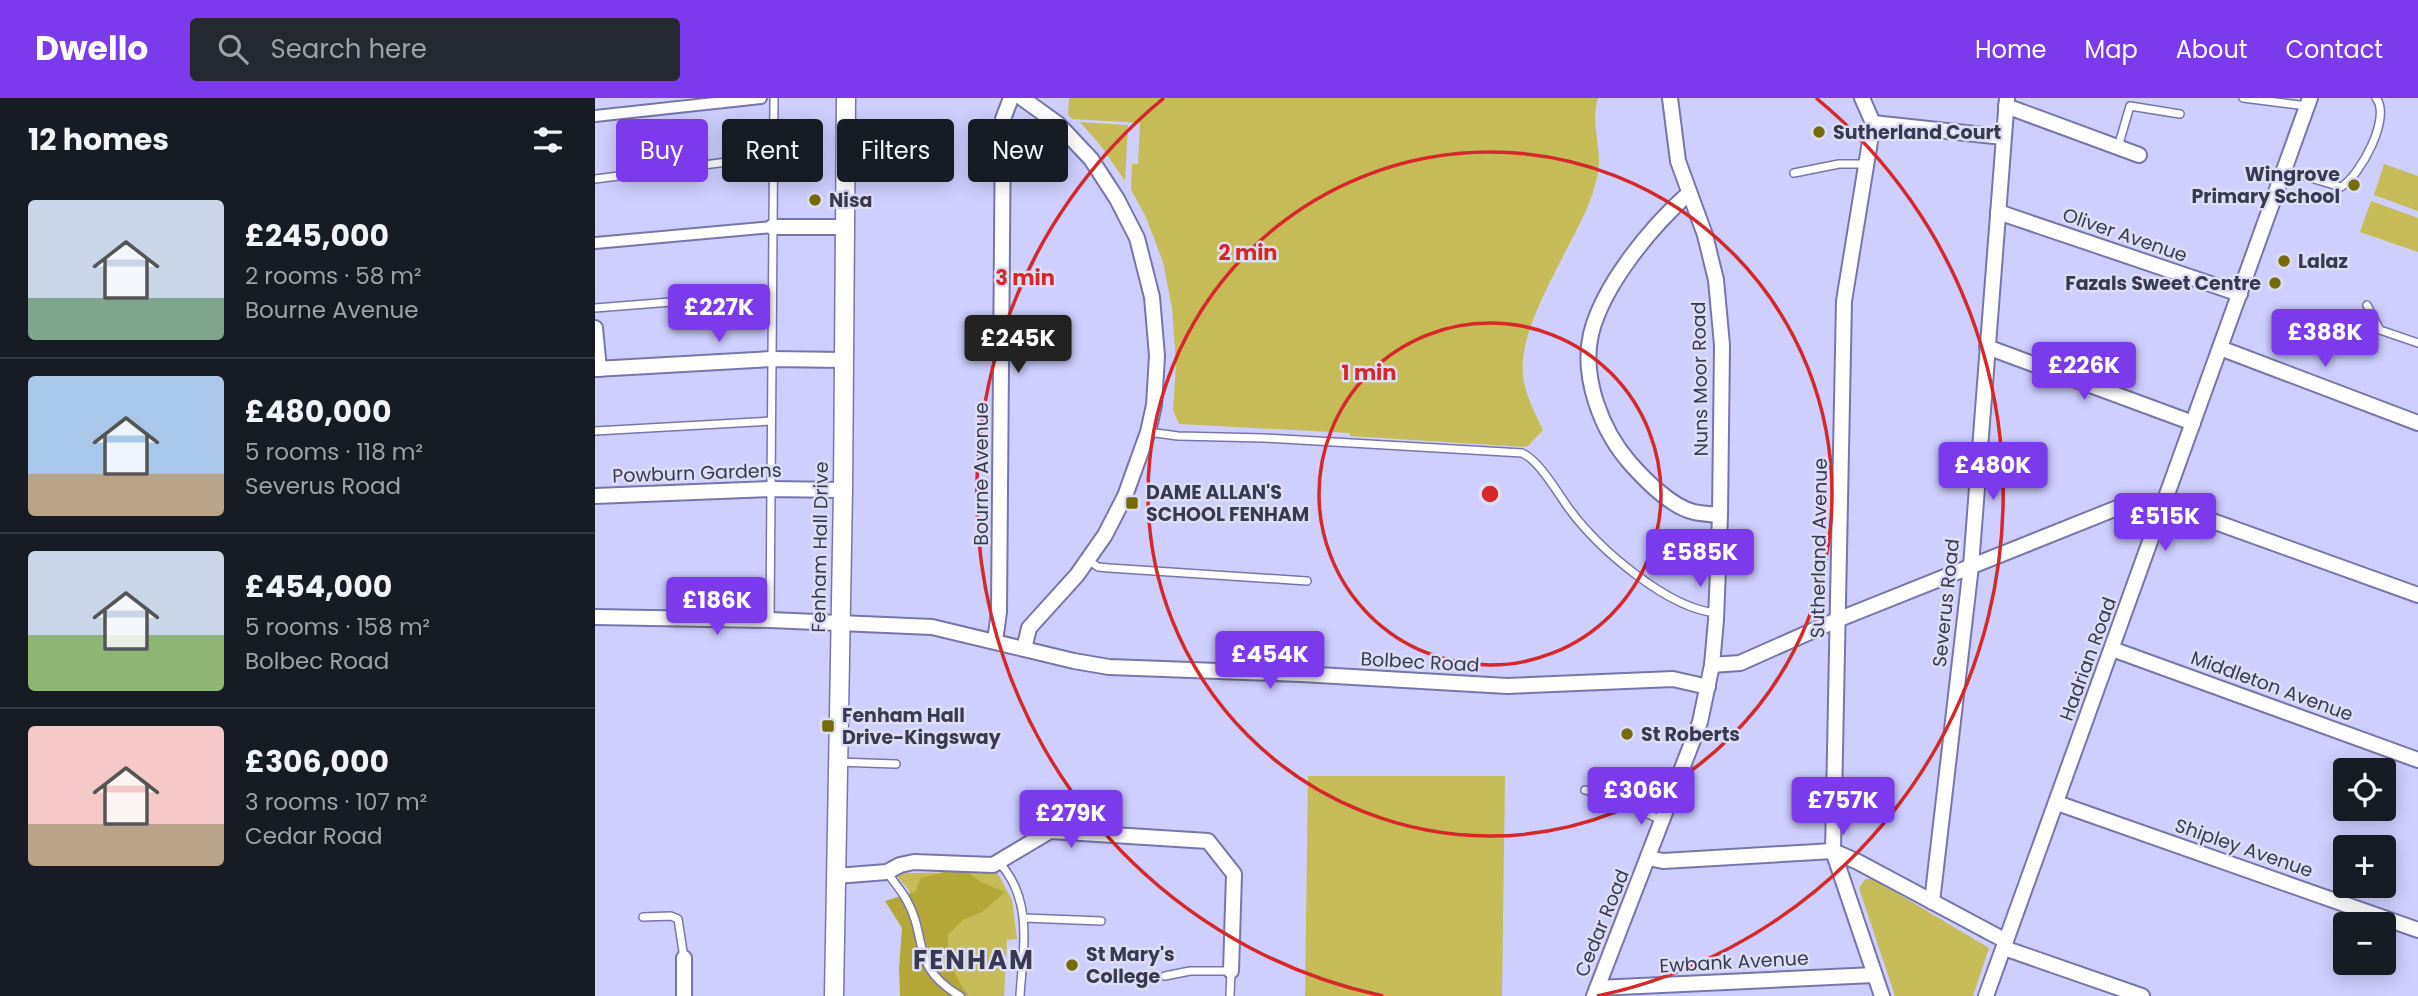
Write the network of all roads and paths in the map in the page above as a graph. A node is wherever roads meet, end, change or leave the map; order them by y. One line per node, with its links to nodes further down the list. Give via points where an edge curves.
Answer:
1 (761, 98): 13 (street)
2 (774, 98): 14 (lane)
3 (846, 98): 28 (street, Fenham Hall Drive)
4 (1011, 98): 61 (street, Bourne Avenue, via 1003,119 999,612)
5 (1022, 98): 45 (street, via 1058,124 1091,159 1137,238 1152,297 1157,356)
6 (1670, 98): 25 (street, Nuns Moor Road, via 1678,161)
7 (1862, 98): 15 (street)
8 (2243, 98): 11 (lane)
9 (2376, 98): 21 (lane, via 2380,118 2366,159 2350,182 2341,187)
10 (2006, 102): 16 (street, Severus Road); 17 (street)
11 (2309, 102): 21 (street, Hadrian Road)
12 (2180, 114): 17 (lane, via 2130,106)
13 (595, 116)
14 (774, 119)
15 (1873, 123): 16 (street); 20 (street, Sutherland Avenue)
16 (2003, 137): 26 (street, Severus Road)
17 (2118, 147): 18 (street)
18 (2139, 155)
19 (722, 163): 23 (lane)
20 (1866, 163): 22 (lane); 59 (street, Sutherland Avenue, via 1844,301)
21 (2284, 170): 31 (street, Hadrian Road)
22 (1794, 173)
23 (595, 179)
24 (773, 182): 27 (lane)
25 (1688, 194): 51 (street, Nuns Moor Road, via 1716,280 1722,345); 51 (street, via 1620,272 1602,303 1591,335 1590,366 1605,424 1625,457 1664,496 1691,512)
26 (1998, 212): 31 (street, Oliver Avenue); 36 (street, Severus Road)
27 (772, 227): 28 (street); 29 (street); 30 (lane)
28 (846, 227): 39 (street, Fenham Hall Drive)
29 (595, 243)
30 (772, 294): 33 (lane); 38 (lane)
31 (2240, 294): 37 (street, Hadrian Road)
32 (2367, 305): 35 (lane, via 2380,330)
33 (595, 308)
34 (595, 328): 40 (street)
35 (2418, 343)
36 (1987, 347): 42 (street); 53 (street, Severus Road)
37 (2220, 348): 42 (street, Hadrian Road); 43 (street)
38 (772, 359): 39 (street); 40 (street); 41 (lane)
39 (843, 359): 47 (street, Fenham Hall Drive)
40 (597, 369)
41 (771, 421): 44 (lane); 46 (lane)
42 (2193, 423): 49 (street, Hadrian Road)
43 (2418, 423)
44 (595, 431)
45 (1148, 432): 52 (street, via 1125,496); 56 (lane, via 1522,453 1535,462 1579,522 1614,559 1669,596 1701,612)
46 (770, 489): 47 (street, Powburn Gardens); 48 (street, Powburn Gardens); 58 (lane)
47 (842, 490): 60 (street, Fenham Hall Drive)
48 (595, 496)
49 (2165, 502): 53 (street, via 2117,508); 63 (street, Hadrian Road)
50 (2193, 514): 55 (street)
51 (1720, 515): 56 (street, Nuns Moor Road)
52 (1088, 560): 54 (lane, via 1098,567); 62 (street, via 1029,628)
53 (1971, 566): 59 (street); 77 (street, Severus Road)
54 (1307, 581)
55 (2418, 595)
56 (1717, 613): 64 (street, Nuns Moor Road)
57 (595, 617): 58 (street, Bolbec Road)
58 (770, 620): 60 (street, Bolbec Road)
59 (1836, 620): 64 (street, via 1740,663); 72 (street, Sutherland Avenue)
60 (840, 622): 61 (street, Bolbec Road, via 932,627); 67 (street, Fenham Hall Drive)
61 (995, 641): 62 (street, Bolbec Road)
62 (1024, 649): 65 (street, Bolbec Road, via 1108,667 1507,686 1673,679)
63 (2112, 649): 66 (street, Middleton Avenue); 70 (street, Hadrian Road)
64 (1712, 665): 65 (street, Cedar Road)
65 (1708, 687): 71 (street, Cedar Road, via 1700,722)
66 (2418, 760)
67 (837, 762): 68 (lane); 76 (street, Fenham Hall Drive)
68 (896, 764)
69 (1585, 790): 71 (lane)
70 (2057, 803): 81 (street, Shipley Avenue); 82 (street, Hadrian Road)
71 (1662, 821): 73 (street, Cedar Road)
72 (1833, 851): 73 (street, via 1663,861); 77 (street); 85 (street, Sutherland Avenue)
73 (1649, 858): 87 (street, Cedar Road)
74 (998, 861): 75 (street, via 913,862); 79 (lane, via 1019,892); 84 (street, via 1050,831 1208,841 1234,874)
75 (887, 873): 76 (street); 90 (lane, via 907,900 930,971)
76 (836, 876): 89 (street, Fenham Hall Drive)
77 (1932, 902): 82 (street)
78 (643, 917): 83 (lane, via 678,919)
79 (1024, 918): 80 (lane); 91 (lane)
80 (1101, 921)
81 (2418, 930)
82 (2005, 944): 94 (street, Hadrian Road); 95 (street)
83 (684, 958): 88 (street)
84 (1231, 971): 86 (lane); 92 (lane)
85 (1874, 975): 87 (street, Ewbank Avenue); 93 (street, Sutherland Avenue)
86 (1165, 976)
87 (1595, 992)
88 (684, 996)
89 (834, 996)
90 (960, 996)
91 (1020, 996)
92 (1230, 996)
93 (1882, 996)
94 (1986, 996)
95 (2142, 996)

